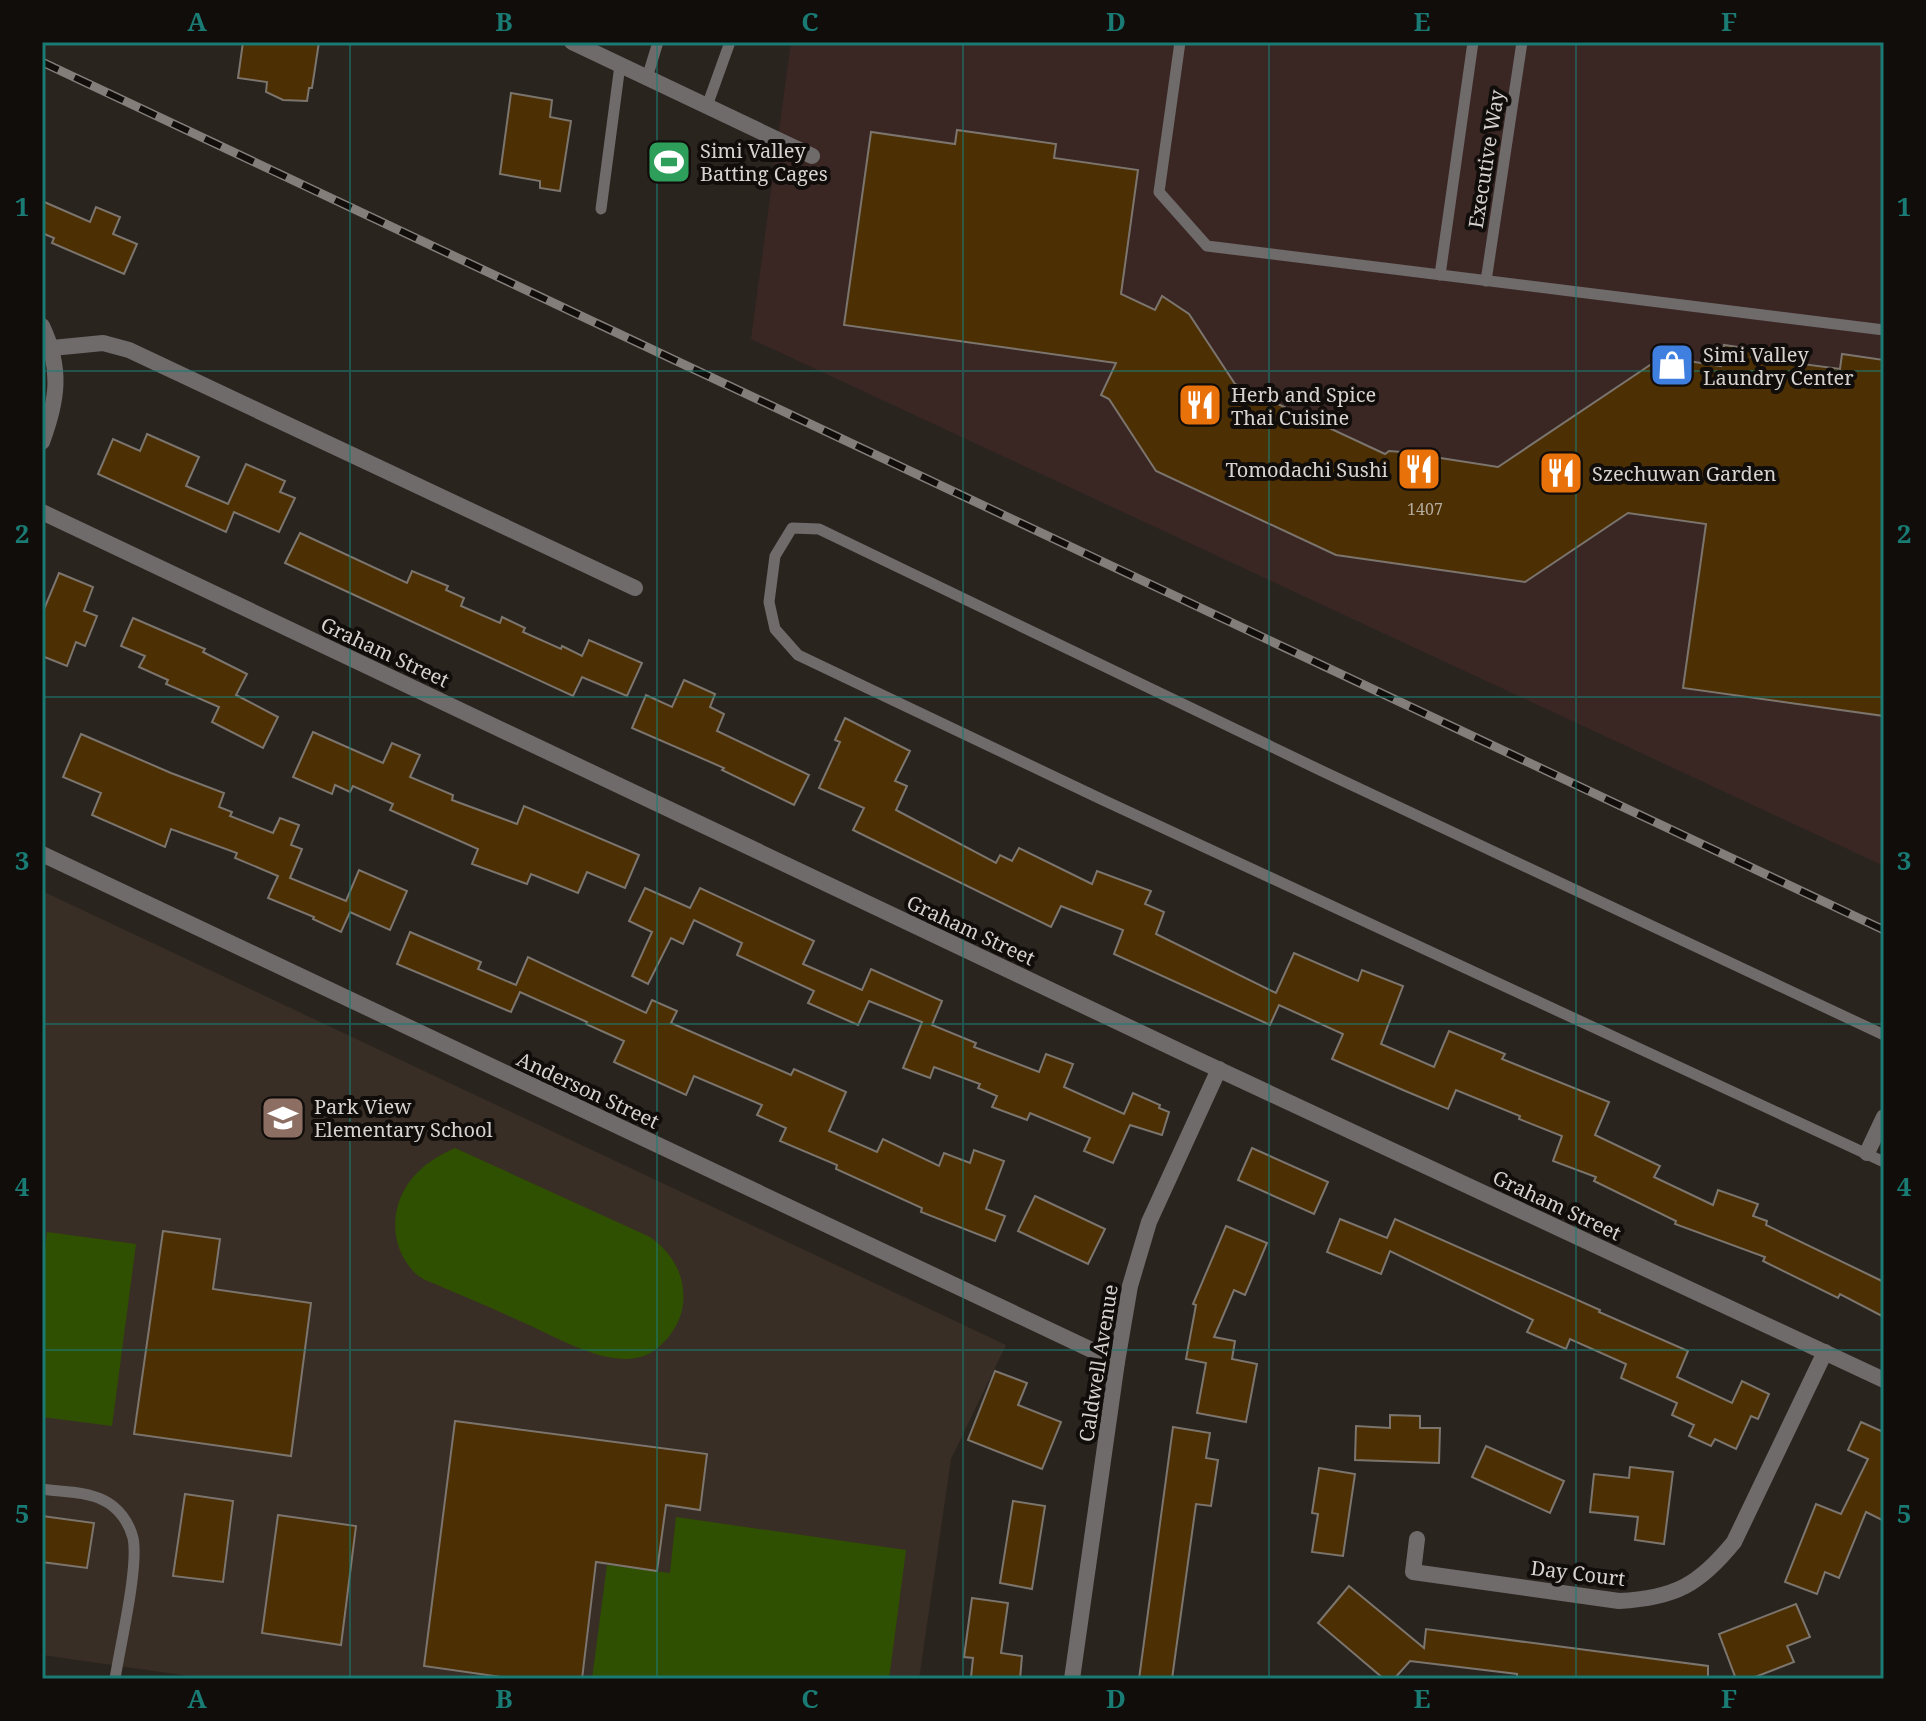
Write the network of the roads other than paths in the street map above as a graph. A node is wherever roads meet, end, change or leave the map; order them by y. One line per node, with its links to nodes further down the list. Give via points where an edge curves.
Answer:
1 (572, 42): 7 (street)
2 (658, 42): 8 (lane)
3 (730, 42): 9 (lane)
4 (1180, 42): 12 (lane, via 1159,192 1207,246)
5 (1473, 42): 12 (lane, Executive Way)
6 (1522, 42): 13 (lane, Executive Way)
7 (620, 65): 8 (street); 11 (lane)
8 (647, 78): 9 (street)
9 (707, 106): 10 (street)
10 (812, 156)
11 (601, 209)
12 (1440, 275): 13 (lane)
13 (1486, 281): 15 (lane)
14 (42, 326): 16 (street)
15 (1884, 330)
16 (52, 348): 17 (street, via 57,380); 19 (street, via 103,343 129,350)
17 (42, 442)
18 (42, 512): 22 (street, Graham Street)
19 (635, 588)
20 (42, 854): 27 (street, Anderson Street)
21 (1884, 1035): 24 (lane, via 819,529 792,528 775,556 769,602 775,629 798,655)
22 (1219, 1069): 26 (street, Graham Street); 27 (street, Caldwell Avenue, via 1149,1222 1130,1286)
23 (1884, 1117): 24 (street)
24 (1867, 1153): 25 (lane)
25 (1884, 1162)
26 (1825, 1352): 28 (street, Graham Street); 30 (street, Day Court, via 1734,1542 1713,1568 1679,1590 1619,1601 1413,1572)
27 (1117, 1362): 32 (street, Caldwell Avenue)
28 (1884, 1380)
29 (42, 1489): 31 (lane, via 102,1500 120,1513 131,1531 134,1552)
30 (1417, 1539)
31 (115, 1679)
32 (1072, 1679)

